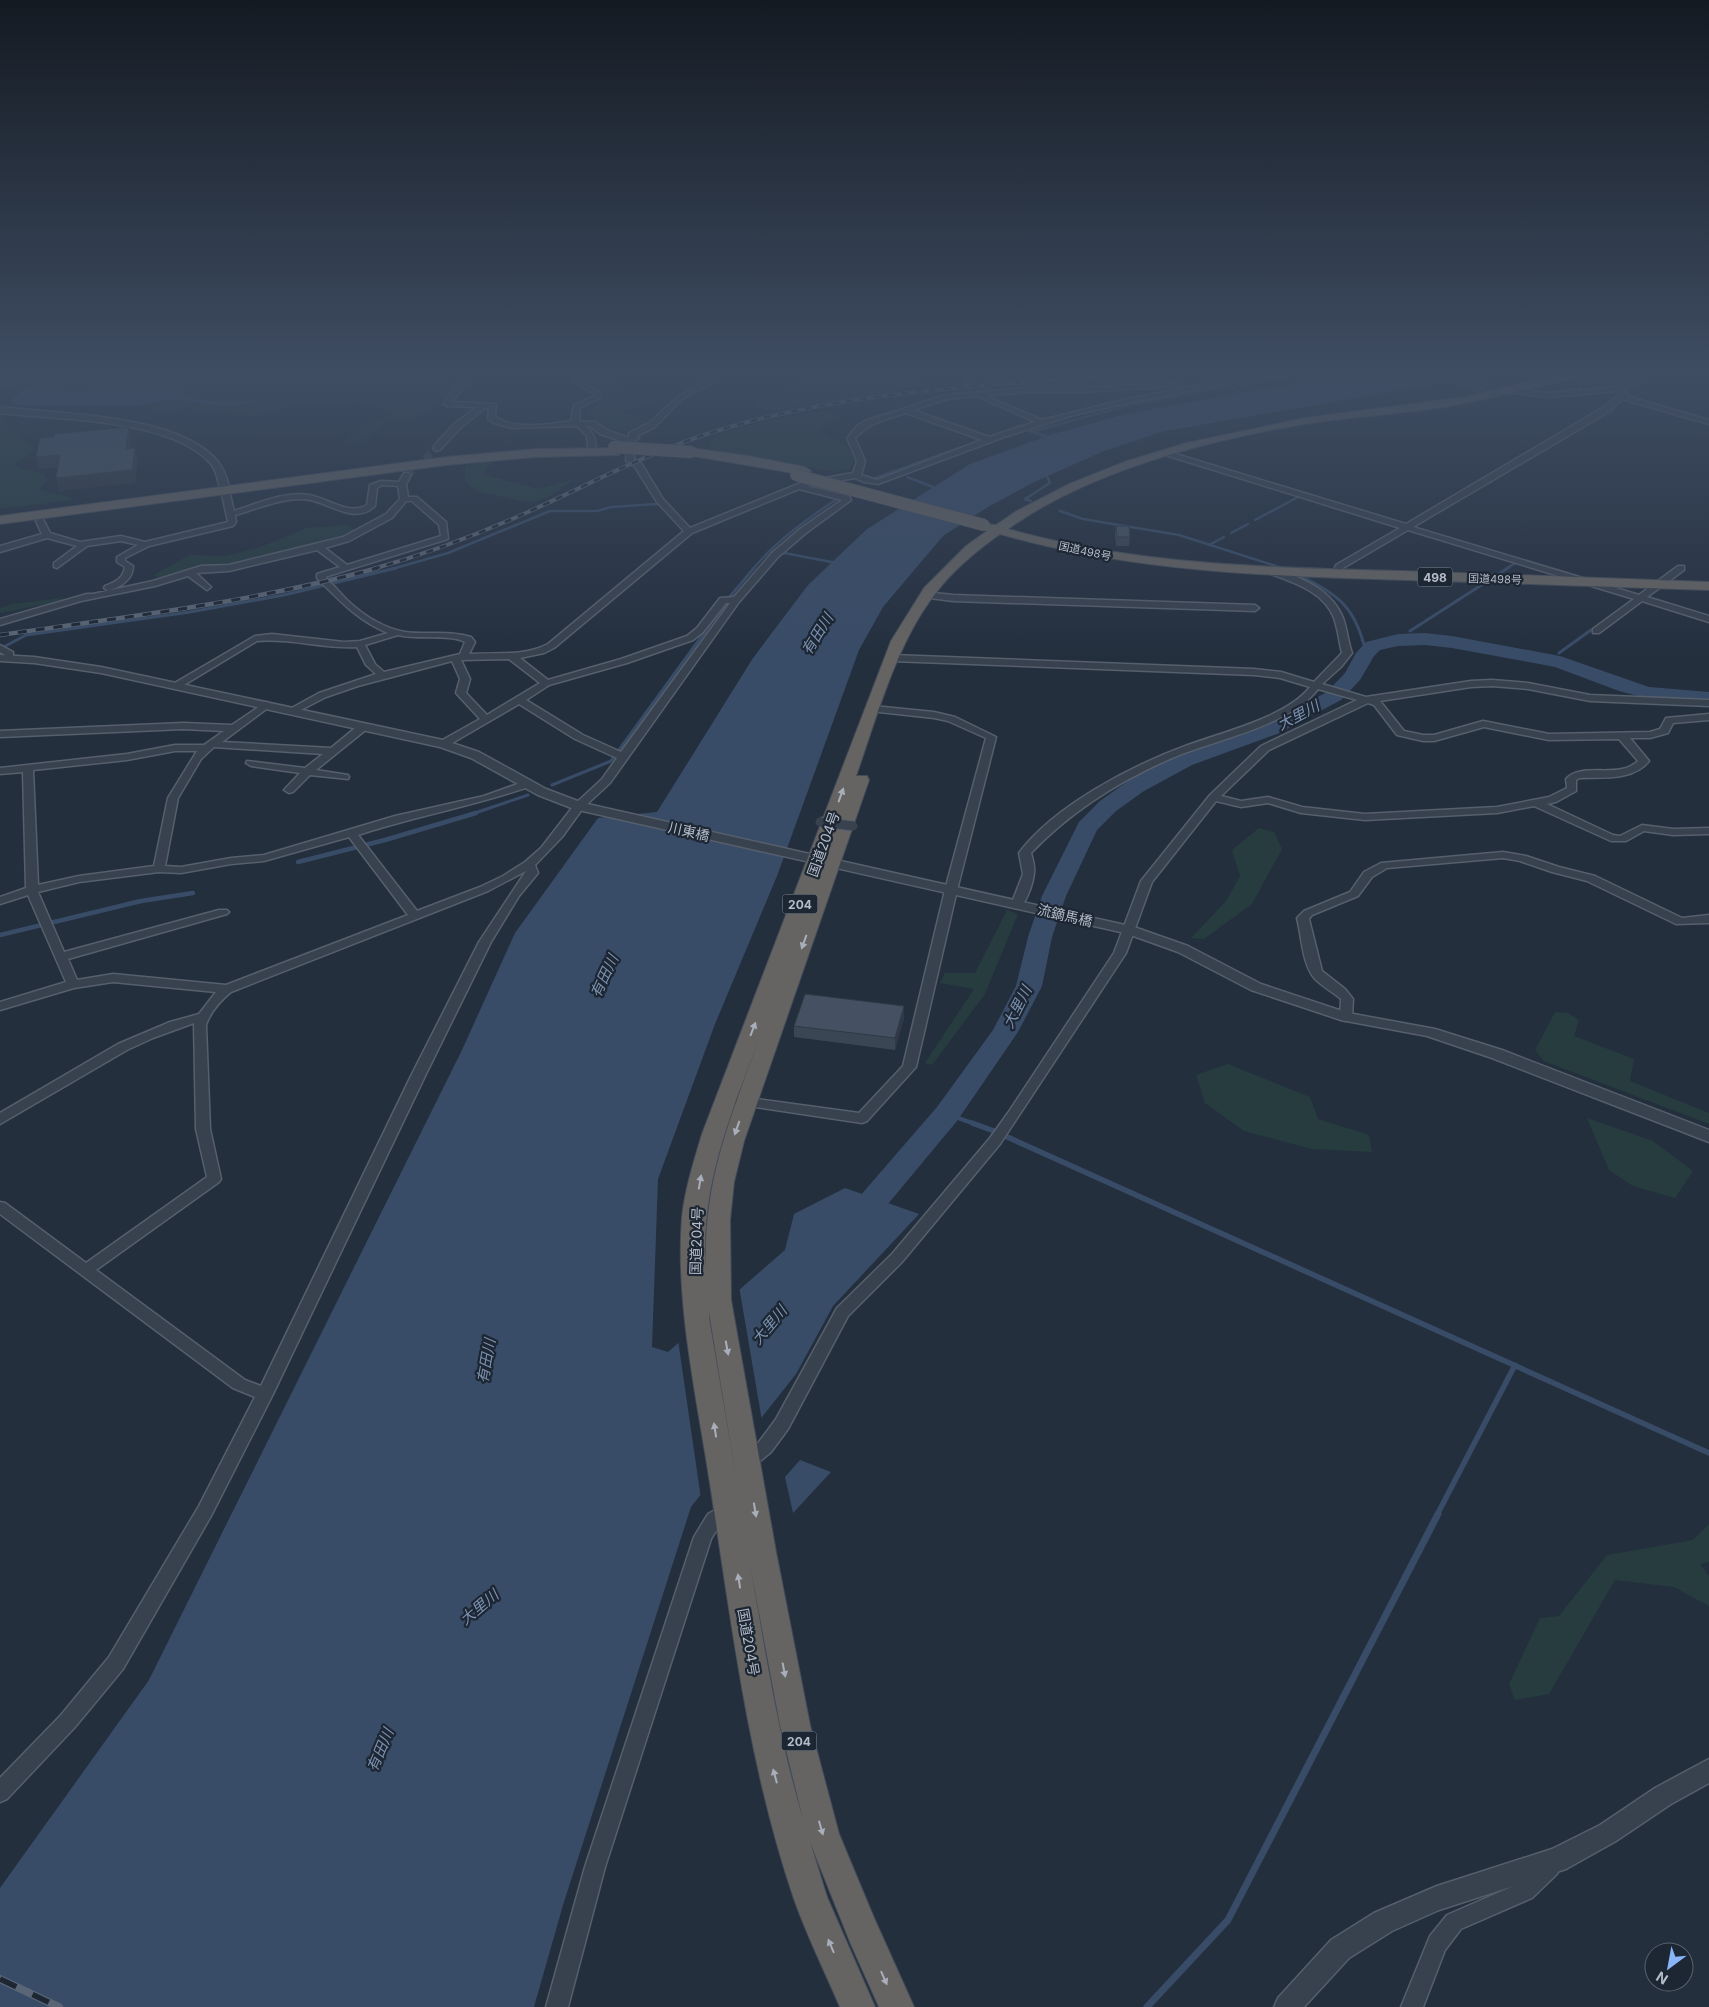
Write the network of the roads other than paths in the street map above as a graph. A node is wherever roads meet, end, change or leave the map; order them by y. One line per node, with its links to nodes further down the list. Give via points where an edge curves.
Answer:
1 (217, 467): 15 (street)
2 (377, 467): 15 (highway)
3 (402, 467): 15 (highway)
4 (639, 467): 23 (street, via 660,500)
5 (752, 467): 13 (highway, 国道498号)
6 (861, 467): 12 (street)
7 (917, 467): 12 (street, via 878,482)
8 (1122, 467): 21 (highway, 国道204号)
9 (1211, 467): 22 (street)
10 (1510, 467): 22 (street)
11 (406, 475): 14 (street)
12 (856, 475): 13 (street)
13 (800, 478): 21 (highway, 国道498号, bridge); 23 (street); 42 (street, via 847,500 775,555)
14 (402, 484): 16 (street); 17 (street, via 381,483 373,487 371,506 362,511 346,510 305,497)
15 (225, 487): 17 (street); 18 (highway); 19 (highway)
16 (404, 498): 27 (street, via 389,516 378,523 346,539); 30 (street, via 414,499 443,524 445,536)
17 (231, 514): 26 (street, via 232,522 224,526)
18 (0, 515)
19 (0, 520)
20 (40, 520): 24 (street)
21 (1000, 527): 33 (highway, 国道498号 / 498, via 1092,554 1200,568); 39 (highway, 国道204号 / 204, via 951,565)
22 (1408, 527): 34 (street, via 1339,567); 35 (street)
23 (689, 532): 53 (street, via 551,646 542,652)
24 (47, 535): 25 (street); 28 (street)
25 (85, 544): 26 (street, via 131,538); 29 (street)
26 (145, 545): 41 (street, via 121,556 121,562 129,566 122,582)
27 (319, 547): 30 (street); 32 (street, via 229,568)
28 (0, 549)
29 (57, 565)
30 (346, 568): 47 (street, via 320,576 352,608 380,628)
31 (1681, 568): 36 (street)
32 (189, 572): 38 (street); 41 (street)
33 (1274, 572): 34 (highway, 国道498号 / 498); 57 (street, via 1309,586 1326,598 1336,612 1347,653)
34 (1336, 574): 35 (highway, 国道498号 / 498)
35 (1585, 581): 36 (highway, 国道498号 / 498); 40 (street)
36 (1659, 584): 37 (highway, 国道498号 / 498); 40 (street)
37 (1709, 586)
38 (207, 587)
39 (931, 596): 43 (street); 54 (highway, 国道204号 / 204, via 910,617)
40 (1640, 598): 44 (street); 46 (street)
41 (82, 600): 45 (street)
42 (736, 600): 48 (street, via 723,600); 49 (street)
43 (1255, 608)
44 (1709, 619)
45 (0, 622)
46 (1596, 631)
47 (396, 633): 50 (street); 52 (street, via 464,637 470,642)
48 (690, 638): 49 (street); 56 (street, via 624,662)
49 (705, 643): 74 (street)
50 (360, 644): 55 (street, via 371,665); 58 (street, via 272,637 255,640)
51 (4, 654): 58 (street, 川東橋)
52 (459, 657): 53 (street); 55 (street); 66 (street, via 465,679 461,693)
53 (512, 657): 56 (street)
54 (898, 658): 57 (street, via 1254,672); 63 (highway, 国道204号 / 204)
55 (382, 675): 64 (street, via 325,695)
56 (546, 683): 60 (street)
57 (1316, 685): 59 (street); 95 (street, via 1304,700 1292,707 1167,756 1075,809 1025,853 1029,879)
58 (176, 686): 62 (street, 川東橋)
59 (1366, 700): 61 (street, via 1492,683 1590,698); 70 (street, via 1377,703 1401,733 1423,738 1483,724 1549,737); 82 (street, via 1265,748)
60 (520, 701): 66 (street); 74 (street, via 578,737)
61 (1709, 703)
62 (266, 705): 64 (street, 川東橋); 68 (street)
63 (879, 709): 89 (highway, 国道204号 / 204); 93 (street, via 951,719 991,737)
64 (293, 711): 67 (street, 川東橋)
65 (1709, 717): 70 (street, via 1670,720 1659,734)
66 (485, 718): 71 (street)
67 (364, 726): 71 (street, 川東橋); 73 (street)
68 (235, 728): 69 (street, via 183,726); 72 (street)
69 (0, 734)
70 (1623, 737): 83 (street, via 1644,761 1640,767 1627,772 1578,775 1571,780 1572,789)
71 (443, 744): 80 (street, 川東橋, via 475,755)
72 (209, 746): 73 (street); 76 (street); 91 (street, via 197,757 173,798)
73 (331, 751): 78 (street)
74 (618, 755): 84 (street, via 606,781)
75 (251, 763): 78 (street)
76 (28, 769): 77 (street); 92 (street)
77 (0, 771)
78 (307, 772): 79 (street); 81 (street)
79 (344, 777)
80 (527, 784): 84 (street, 川東橋); 87 (street)
81 (289, 790)
82 (1214, 797): 83 (street, via 1241,804 1268,800 1301,810 1365,817 1497,810); 99 (street, via 1147,881)
83 (1538, 804): 88 (street, via 1611,838 1622,839 1642,828)
84 (583, 807): 89 (street, 川東橋); 90 (street)
85 (820, 822): 86 (street, bridge)
86 (853, 826)
87 (351, 833): 91 (street, via 264,858 232,860 181,870); 97 (street)
88 (1708, 833)
89 (825, 861): 93 (street, 川東橋); 106 (highway, 国道204号 / 204, one-way to 89); 107 (highway, 国道204号 / 204, one-way to 107)
90 (529, 864): 97 (street, via 484,889); 112 (street, via 532,873 514,895 486,942)
91 (159, 869): 92 (street)
92 (32, 890): 94 (street); 100 (street)
93 (952, 890): 95 (street, 流鏑馬橋); 107 (street, via 909,1067 862,1118)
94 (0, 901)
95 (1022, 906): 99 (street, 流鏑馬橋)
96 (223, 912): 100 (street)
97 (416, 916): 102 (street)
98 (1709, 918): 105 (street, via 1680,922 1591,878 1522,858 1503,855 1385,865 1365,876 1354,894 1303,918 1315,969 1347,999)
99 (1129, 930): 105 (street, 流鏑馬橋, via 1183,948 1256,987); 113 (street, via 1120,953 1008,1123 897,1258 842,1312 782,1424 765,1447)
100 (61, 957): 101 (street)
101 (74, 984): 102 (street, via 113,978); 103 (street)
102 (227, 989): 104 (street)
103 (0, 1006)
104 (202, 1016): 108 (street, via 124,1047); 111 (street, via 203,1129 214,1179)
105 (1346, 1016): 109 (street, 流鏑馬橋, via 1416,1028 1497,1054)
106 (727, 1099): 107 (street); 113 (highway, 国道204号 / 204, one-way to 106, via 697,1318 693,1261 694,1216 702,1171)
107 (746, 1101): 113 (highway, 国道204号 / 204, one-way to 113, via 723,1176 717,1214 716,1258)
108 (0, 1119)
109 (1709, 1136)
110 (0, 1207): 111 (street)
111 (86, 1270): 112 (street, via 239,1384)
112 (266, 1394): 116 (street, via 206,1511 116,1663 68,1721)
113 (735, 1470): 114 (highway, 国道204号 / 204); 120 (highway, 国道204号 / 204, one-way to 120, via 763,1561 795,1725 823,1834)
114 (728, 1509): 118 (street, via 714,1519 703,1537 595,1866); 119 (highway, 国道204号 / 204, one-way to 114, via 811,1900 773,1770)
115 (1709, 1770): 117 (street)
116 (0, 1792)
117 (1558, 1860): 121 (street, via 1437,1898 1383,1922 1340,1949); 122 (street, via 1526,1890 1454,1922 1437,1943)
118 (557, 2007)
119 (858, 2007)
120 (897, 2007)
121 (1287, 2007)
122 (1412, 2007)

